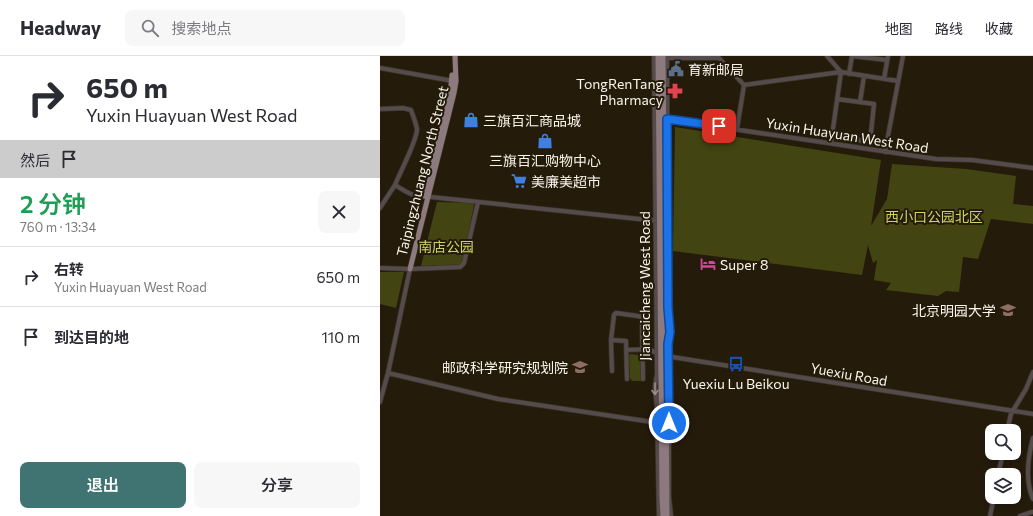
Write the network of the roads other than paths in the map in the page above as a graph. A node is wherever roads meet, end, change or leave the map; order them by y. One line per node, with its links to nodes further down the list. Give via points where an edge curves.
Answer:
1 (452, 56): 17 (main road, Taipingzhuang North Street)
2 (455, 56): 17 (main road, Taipingzhuang North Street)
3 (654, 56): 32 (street, Jiancaicheng West Road)
4 (827, 56): 12 (street)
5 (903, 56): 16 (street)
6 (664, 57): 7 (street); 22 (main road, Jiancaicheng West Road)
7 (703, 57): 8 (street)
8 (720, 57): 18 (street)
9 (863, 57): 10 (street); 13 (street, via 852,56)
10 (888, 58): 15 (street)
11 (380, 68): 17 (street)
12 (841, 72): 13 (street); 18 (street); 19 (street)
13 (849, 74): 14 (street)
14 (864, 76): 15 (street); 20 (street)
15 (884, 78): 16 (street)
16 (898, 80): 26 (street)
17 (454, 81): 29 (main road, Taipingzhuang North Street)
18 (744, 85): 23 (street)
19 (837, 99): 20 (street); 24 (street)
20 (860, 102): 24 (street, via 874,104 870,142)
21 (380, 109): 28 (street, via 411,110 417,128)
22 (663, 119): 23 (street, Yuxin Huayuan West Road); 32 (main road, Jiancaicheng West Road); 33 (street, Jiancaicheng West Road)
23 (737, 129): 25 (street, Yuxin Huayuan West Road)
24 (832, 136): 25 (street)
25 (831, 143): 26 (street, Yuxin Huayuan West Road)
26 (885, 152): 27 (street, Yuxin Huayuan West Road)
27 (1033, 168)
28 (395, 185): 29 (street, via 412,195); 31 (street)
29 (426, 197): 30 (street); 35 (main road, Taipingzhuang North Street)
30 (478, 202): 32 (street); 35 (street, via 464,263 460,267)
31 (380, 208)
32 (660, 222): 36 (main road, Jiancaicheng West Road); 40 (main road, Jiancaicheng West Road)
33 (668, 252): 36 (street); 40 (street, Jiancaicheng West Road, via 670,332)
34 (380, 268): 35 (street)
35 (408, 269): 43 (street)
36 (664, 270): 40 (main road, Jiancaicheng West Road)
37 (611, 340): 38 (street, via 626,341); 39 (street, via 616,313 641,317); 41 (street)
38 (627, 350): 39 (street, Yuexiu Road); 44 (street)
39 (642, 350): 40 (street, Yuexiu Road, via 649,349); 45 (street)
40 (663, 355): 47 (street, Yuexiu Road); 49 (main road, Jiancaicheng West Road, one-way to 49); 57 (main road, Jiancaicheng West Road); 58 (street, Jiancaicheng West Road)
41 (612, 372)
42 (1033, 372): 47 (street)
43 (388, 373): 46 (street); 49 (street, via 498,399)
44 (627, 378)
45 (643, 379)
46 (380, 402)
47 (1013, 412): 48 (street, Yuexiu Road); 50 (street)
48 (1033, 414)
49 (659, 423): 55 (street, Jiancaicheng West Road); 56 (main road, Jiancaicheng West Road)
50 (1009, 424)
51 (1033, 438): 52 (street, via 1028,466)
52 (1033, 499)
53 (993, 504): 59 (street)
54 (1033, 512): 60 (street)
55 (659, 516)
56 (663, 516)
57 (666, 516)
58 (671, 516)
59 (990, 516)
60 (1020, 516)

